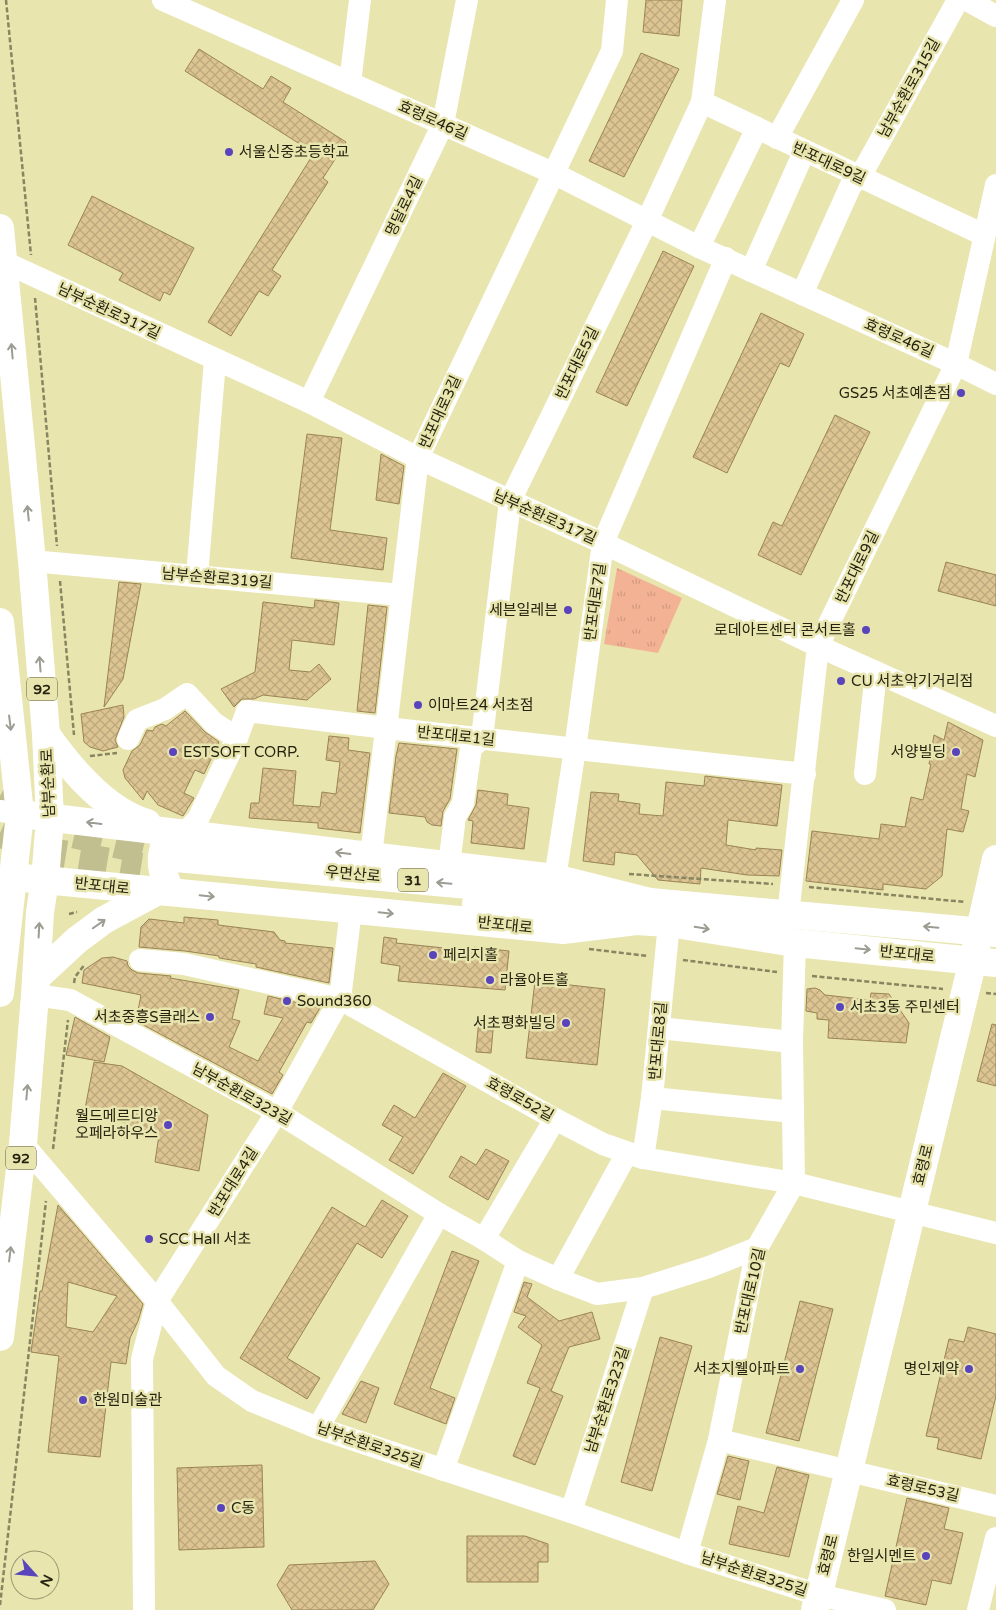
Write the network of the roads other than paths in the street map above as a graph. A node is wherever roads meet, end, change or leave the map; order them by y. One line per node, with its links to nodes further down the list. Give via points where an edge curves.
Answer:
1 (164, 0): 10 (street, 효령로46길)
2 (360, 0): 10 (street)
3 (467, 0): 12 (street, 명달로4길)
4 (618, 0): 16 (street, 반포대로3길, via 612,51)
5 (715, 0): 11 (street, 반포대로5길)
6 (853, 0): 14 (street)
7 (958, 0): 17 (street, 남부순환로315길)
8 (967, 0): 9 (street)
9 (996, 16)
10 (350, 83): 12 (street, 효령로46길)
11 (702, 102): 13 (street, 반포대로9길); 19 (street, 반포대로5길)
12 (443, 124): 16 (street, 효령로46길); 30 (street, 명달로4길)
13 (757, 128): 14 (street, 반포대로9길); 22 (street)
14 (777, 138): 15 (street, 반포대로9길)
15 (804, 152): 17 (street, 반포대로9길); 25 (street)
16 (553, 174): 19 (street, 효령로46길); 31 (street, 반포대로3길)
17 (860, 177): 21 (street, 반포대로9길); 26 (street, via 851,185)
18 (996, 186): 21 (street, 반포대로9길)
19 (647, 221): 22 (street, 효령로46길); 32 (street, 반포대로5길)
20 (0, 228): 24 (main road, 남부순환로 / 92)
21 (984, 235): 28 (street, 반포대로9길)
22 (699, 247): 23 (street, 효령로46길)
23 (726, 258): 25 (street, 효령로46길); 33 (street, 반포대로7길)
24 (4, 262): 27 (street, 남부순환로317길); 34 (main road, 남부순환로 / 92, one-way to 24)
25 (751, 271): 26 (street, 효령로46길)
26 (802, 294): 28 (street, 효령로46길)
27 (215, 360): 30 (street, 남부순환로317길); 35 (street)
28 (956, 364): 29 (street, 효령로46길); 38 (street, 반포대로9길)
29 (996, 384)
30 (310, 402): 31 (street, 남부순환로317길)
31 (418, 458): 32 (street, 남부순환로317길); 36 (street, 반포대로3길)
32 (510, 501): 33 (street, 남부순환로317길); 44 (street, 반포대로5길)
33 (603, 543): 38 (street, 남부순환로317길); 46 (street, 반포대로7길)
34 (46, 562): 35 (street, 남부순환로319길); 42 (main road, 남부순환로 / 92, one-way to 34)
35 (198, 576): 36 (street, 남부순환로319길)
36 (401, 595): 41 (street, 반포대로3길)
37 (0, 622): 49 (main road, 남부순환로 / 92, one-way to 49)
38 (818, 646): 39 (street, 남부순환로317길); 47 (street, 반포대로9길)
39 (876, 672): 40 (street, 남부순환로317길); 48 (street)
40 (996, 726)
41 (386, 728): 43 (street, 반포대로1길, via 247,711); 44 (street, 반포대로1길); 51 (street, 반포대로3길)
42 (46, 734): 50 (main road, 남부순환로 / 92); 54 (main road, via 88,786 140,821)
43 (237, 738): 45 (street, via 214,723 187,694 165,710 137,720); 54 (street, 반포대로1길)
44 (482, 738): 46 (street, 반포대로1길); 53 (street, via 471,748 463,803 454,817)
45 (128, 739)
46 (575, 749): 47 (street, 반포대로1길); 55 (street, 반포대로7길)
47 (805, 774): 60 (street, 반포대로9길)
48 (865, 774)
49 (10, 813): 50 (main road, 반포대로); 56 (main road, 남부순환로 / 92)
50 (50, 818): 54 (main road, 반포대로, one-way to 50); 57 (main road, 남부순환로 / 92)
51 (371, 856): 53 (main road, 반포대로); 54 (main road, 반포대로, one-way to 54)
52 (996, 859): 62 (main road, 효령로)
53 (449, 865): 55 (main road, 반포대로)
54 (173, 870): 57 (main road, 반포대로); 58 (main road, 반포대로, one-way to 58); 59 (main road, 우면산로 / 31); 66 (main road, one-way to 54, via 57,958)
55 (555, 878): 59 (main road, 반포대로)
56 (8, 879): 57 (main road, 반포대로); 67 (main road, 남부순환로 / 92)
57 (46, 880): 66 (main road, 남부순환로 / 92, one-way to 57, via 40,912)
58 (350, 910): 59 (main road, 반포대로, one-way to 59, via 563,930); 68 (street, 반포대로4길)
59 (643, 911): 60 (main road, 반포대로); 61 (main road, 반포대로 / 31)
60 (788, 915): 62 (main road, 반포대로, one-way to 60)
61 (669, 923): 63 (main road, 반포대로 / 31, one-way to 63); 69 (street, 반포대로8길)
62 (988, 932): 65 (main road, 효령로)
63 (795, 942): 65 (main road, 반포대로 / 31, one-way to 65); 70 (street)
64 (140, 960): 68 (street, 효령로52길, via 184,964)
65 (984, 962): 78 (main road, 효령로)
66 (36, 987): 72 (street, 남부순환로323길, via 70,1000); 75 (main road, 남부순환로 / 92, one-way to 66)
67 (0, 993)
68 (340, 998): 72 (street, 반포대로4길); 74 (street, 효령로52길)
69 (659, 1028): 70 (street); 71 (street, 반포대로8길)
70 (792, 1042): 73 (street)
71 (652, 1098): 73 (street); 76 (street, 반포대로8길)
72 (277, 1112): 79 (street, 남부순환로323길); 86 (street, 반포대로4길)
73 (793, 1112): 77 (street)
74 (555, 1119): 76 (street, 효령로52길); 81 (street)
75 (23, 1144): 86 (street, 남부순환로325길); 87 (main road, 남부순환로 / 92, one-way to 75)
76 (636, 1156): 77 (street, 효령로52길); 84 (street)
77 (794, 1183): 78 (street, 효령로52길); 82 (street, 반포대로10길)
78 (911, 1212): 80 (street, 효령로52길); 91 (main road, 효령로)
79 (439, 1214): 81 (street, 남부순환로323길); 88 (street)
80 (996, 1233)
81 (484, 1239): 83 (street, 남부순환로323길)
82 (757, 1248): 85 (street, 남부순환로323길); 89 (street, 반포대로10길)
83 (518, 1261): 84 (street, 남부순환로323길); 90 (street)
84 (558, 1279): 85 (street, 남부순환로323길, via 597,1294)
85 (643, 1288): 93 (street, 남부순환로323길)
86 (157, 1301): 88 (street, 남부순환로325길, via 216,1376 252,1401); 97 (street, 반포대로4길, via 142,1359)
87 (0, 1337)
88 (318, 1428): 90 (street, 남부순환로325길)
89 (719, 1440): 91 (street); 95 (street, 반포대로10길)
90 (443, 1470): 93 (street, 남부순환로325길)
91 (849, 1471): 92 (street, 효령로53길); 96 (main road, 효령로)
92 (996, 1506)
93 (571, 1512): 95 (street, 남부순환로325길)
94 (996, 1538): 99 (street)
95 (688, 1553): 96 (street, 남부순환로325길)
96 (817, 1602): 98 (street, 남부순환로325길)
97 (144, 1610)
98 (884, 1610)
99 (978, 1610)

